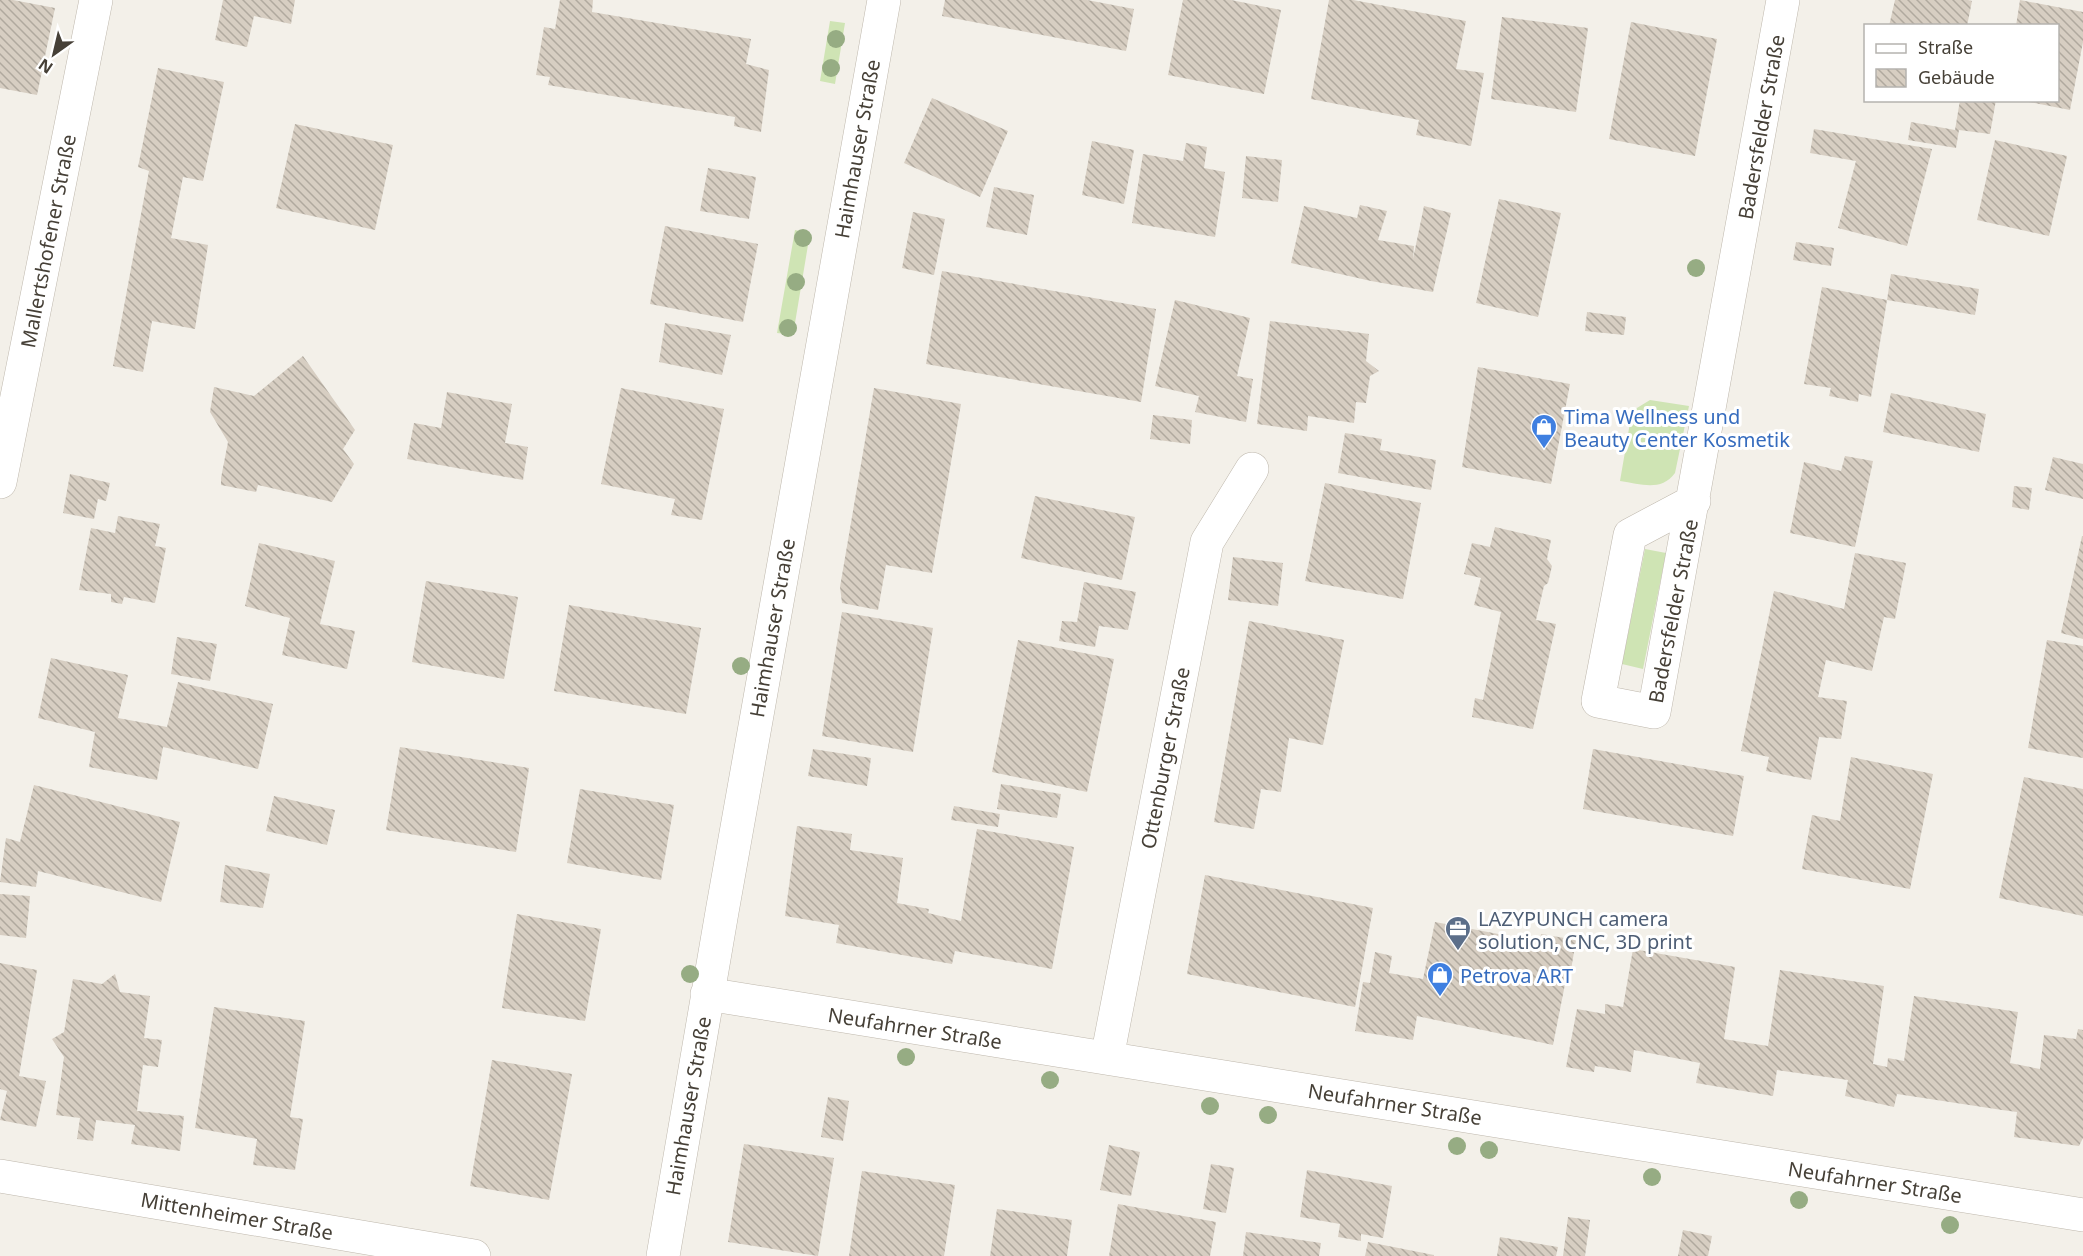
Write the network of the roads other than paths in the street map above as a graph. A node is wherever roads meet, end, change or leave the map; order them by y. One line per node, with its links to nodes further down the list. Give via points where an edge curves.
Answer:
1 (96, 0): 5 (street, Mallertshofener Straße)
2 (884, 0): 7 (street, Haimhauser Straße)
3 (1784, 0): 6 (street, Badersfelder Straße)
4 (1252, 469): 8 (street, Ottenburger Straße, via 1207,542)
5 (0, 482)
6 (1694, 501): 6 (street, Badersfelder Straße, via 1654,712 1598,702 1630,535)
7 (707, 994): 8 (street, Neufahrner Straße); 12 (street, Haimhauser Straße)
8 (1107, 1058): 10 (street, Neufahrner Straße)
9 (0, 1176): 11 (street, Mittenheimer Straße)
10 (2083, 1215)
11 (474, 1256)
12 (663, 1256)

